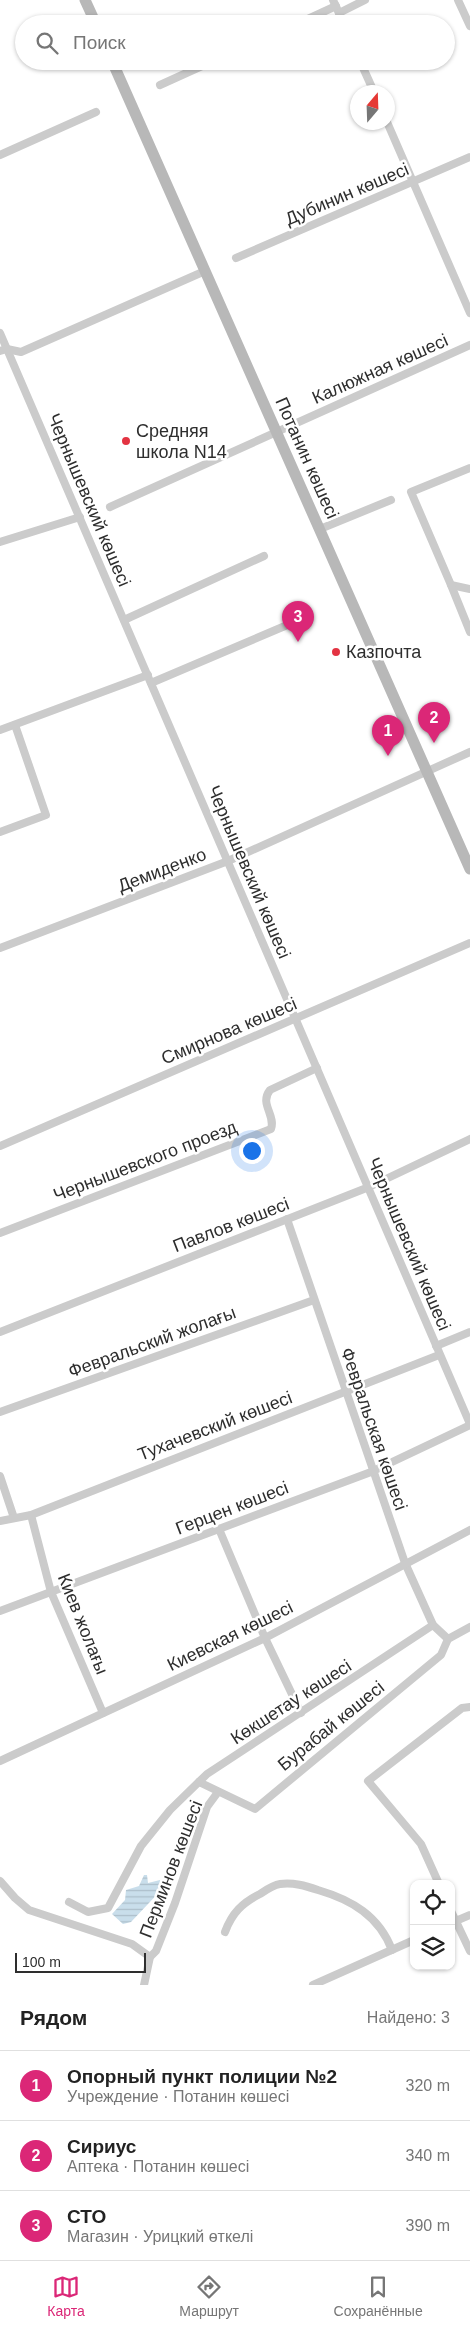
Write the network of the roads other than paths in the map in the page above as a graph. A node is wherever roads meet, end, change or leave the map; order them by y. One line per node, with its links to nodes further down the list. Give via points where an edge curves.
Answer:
1 (85, 0): 5 (main road)
2 (365, 0): 4 (street)
3 (458, 0): 7 (street)
4 (336, 6): 6 (street)
5 (92, 15)
6 (316, 15)
7 (470, 26)
8 (116, 70): 19 (main road, Потанин көшесі)
9 (194, 70): 12 (street)
10 (364, 70): 11 (street)
11 (371, 85)
12 (160, 86)
13 (96, 112): 15 (street)
14 (390, 130): 17 (street)
15 (0, 155)
16 (470, 157): 17 (street, Дубинин көшесі)
17 (413, 182): 18 (street, Дубинин көшесі); 20 (street)
18 (236, 258)
19 (205, 271): 23 (street, via 21,352); 24 (main road, Потанин көшесі)
20 (470, 313)
21 (0, 333): 23 (street, Чернышевский көшесі)
22 (470, 345): 24 (street, Калюжная көшесі)
23 (4, 350): 28 (street, Чернышевский көшесі)
24 (276, 432): 27 (street, Калюжная көшесі); 29 (main road, Потанин көшесі)
25 (470, 468): 32 (street, via 411,492)
26 (390, 500): 29 (street)
27 (110, 507)
28 (80, 517): 30 (street); 34 (street, Чернышевский көшесі)
29 (320, 529): 42 (main road, Потанин көшесі)
30 (0, 542)
31 (264, 556): 34 (street)
32 (451, 585): 33 (street); 36 (street)
33 (470, 590)
34 (124, 620): 37 (street, Чернышевский көшесі)
35 (292, 622): 38 (street)
36 (470, 632)
37 (148, 675): 38 (street, Чернышевский көшесі); 39 (street)
38 (151, 683): 44 (street, Чернышевский көшесі)
39 (15, 725): 40 (street); 43 (street, via 46,815)
40 (0, 730)
41 (470, 752): 42 (street, Демиденко)
42 (427, 772): 44 (street, Демиденко); 45 (main road, Потанин көшесі)
43 (0, 832)
44 (228, 861): 47 (street, Демиденко); 48 (street, Чернышевский көшесі)
45 (470, 869)
46 (470, 943): 48 (street, Смирнова көшесі)
47 (0, 948)
48 (296, 1018): 49 (street, Чернышевский көшесі); 51 (street, Смирнова көшесі)
49 (317, 1068): 52 (street, Чернышевский көшесі); 54 (street, Чернышевского проезд, via 270,1090 266,1098 271,1128)
50 (470, 1139): 52 (street, Павлов көшесі)
51 (0, 1146)
52 (368, 1187): 53 (street, Павлов көшесі); 58 (street, Чернышевский көшесі)
53 (286, 1219): 55 (street, Февральская көшесі); 56 (street, Павлов көшесі)
54 (0, 1232)
55 (314, 1300): 60 (street, Февральская көшесі); 61 (street, Февральский жолағы)
56 (0, 1332)
57 (470, 1332): 58 (street)
58 (436, 1346): 59 (street, Чернышевский көшесі)
59 (439, 1355): 60 (street, Тухачевский көшесі); 62 (street, Чернышевский көшесі)
60 (346, 1391): 63 (street, Февральская көшесі); 65 (street, Тухачевский көшесі)
61 (0, 1412)
62 (470, 1424): 63 (street, Герцен көшесі)
63 (372, 1472): 68 (street, Герцен көшесі); 70 (street, Февральская көшесі)
64 (0, 1476): 66 (street)
65 (31, 1515): 66 (street, Тухачевский көшесі); 71 (street, Киев жолағы)
66 (14, 1518): 67 (street, Тухачевский көшесі)
67 (0, 1521)
68 (219, 1529): 71 (street, Герцен көшесі); 75 (street)
69 (470, 1530): 70 (street, Киевская көшесі)
70 (404, 1563): 73 (street, Февральская көшесі); 75 (street, Киевская көшесі)
71 (51, 1592): 72 (street, Герцен көшесі); 78 (street, Киев жолағы)
72 (0, 1611)
73 (433, 1625): 76 (street, Февральская көшесі); 79 (street, Көкшетау көшесі)
74 (470, 1627): 76 (street, Бурабай көшесі)
75 (265, 1638): 78 (street, Киевская көшесі); 79 (street)
76 (448, 1639): 82 (street, Бурабай көшесі, via 441,1655 254,1809)
77 (470, 1707): 84 (street, via 462,1708 368,1781 420,1844)
78 (103, 1713): 80 (street, Киевская көшесі)
79 (301, 1713): 81 (street, Көкшетау көшесі)
80 (0, 1761)
81 (198, 1782): 82 (street, Бурабай көшесі); 85 (street, Көкшетау көшесі, via 141,1846 108,1908 88,1912)
82 (218, 1792): 93 (street, Перминов көшесі, via 207,1807 175,1903 156,1951)
83 (0, 1880): 93 (street, Перминов көшесі, via 29,1910 132,1944)
84 (437, 1880)
85 (69, 1902)
86 (470, 1915): 87 (street)
87 (455, 1922)
88 (455, 1924): 92 (street)
89 (226, 1932): 91 (street, via 234,1913 247,1900 278,1884 292,1883 322,1891 363,1910 382,1928)
90 (410, 1942): 91 (street)
91 (392, 1950): 95 (street)
92 (470, 1952)
93 (150, 1957): 94 (street, Перминов көшесі)
94 (144, 1985)
95 (313, 1985)

